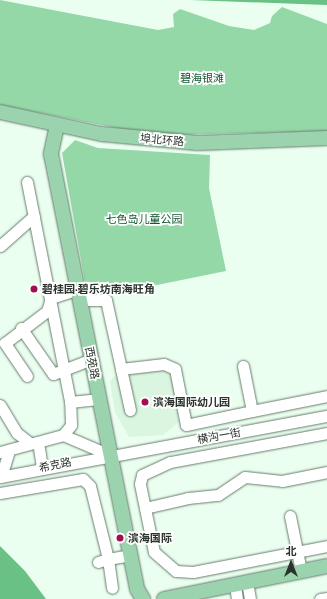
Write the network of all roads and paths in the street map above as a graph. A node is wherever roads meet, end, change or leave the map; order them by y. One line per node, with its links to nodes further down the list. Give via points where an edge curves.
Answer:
1 (0, 112): 2 (main road, 埠北环路)
2 (57, 126): 3 (main road, 埠北环路, via 198,143); 7 (main road, 西苑路, via 50,148)
3 (327, 138)
4 (27, 182): 5 (street)
5 (34, 216): 6 (street); 8 (street)
6 (0, 246)
7 (79, 295): 8 (street); 10 (main road, 西苑路); 12 (street, via 106,300)
8 (51, 298): 9 (street, via 47,311); 13 (street)
9 (21, 328): 13 (street, via 52,374); 14 (street, via 5,343)
10 (92, 359): 13 (street); 16 (main road, 西苑路)
11 (243, 366): 20 (street)
12 (121, 369): 19 (street); 20 (street, via 164,364 175,369 186,425)
13 (65, 370): 17 (street)
14 (27, 376)
15 (327, 396): 20 (street)
16 (100, 399): 17 (street); 26 (main road, 西苑路)
17 (70, 402): 23 (street, via 71,425)
18 (0, 405): 24 (street, via 17,433)
19 (130, 410)
20 (252, 411)
21 (327, 416): 26 (street, 横沟一街)
22 (327, 433): 31 (street, via 153,468 142,475 140,484)
23 (64, 435): 24 (street); 26 (street)
24 (34, 442): 25 (street); 27 (street)
25 (5, 451): 29 (street)
26 (110, 455): 27 (street, 希克路); 35 (main road, 西苑路)
27 (42, 468): 29 (street, 希克路)
28 (327, 472): 31 (street, via 282,481 244,477 218,495 188,498)
29 (0, 477)
30 (0, 494): 36 (street, via 83,479 90,486)
31 (145, 508): 34 (street, via 154,552 163,564 176,571 193,572)
32 (290, 516): 34 (street)
33 (327, 546): 34 (street)
34 (297, 552): 38 (street)
35 (131, 555): 36 (street); 42 (main road, 西苑路, via 137,589)
36 (103, 560): 40 (street)
37 (327, 566): 38 (main road)
38 (301, 571): 39 (main road)
39 (241, 584): 43 (main road); 44 (street); 45 (street)
40 (112, 588)
41 (327, 598): 46 (street)
42 (143, 599)
43 (164, 599)
44 (237, 599)
45 (250, 599)
46 (320, 599)

